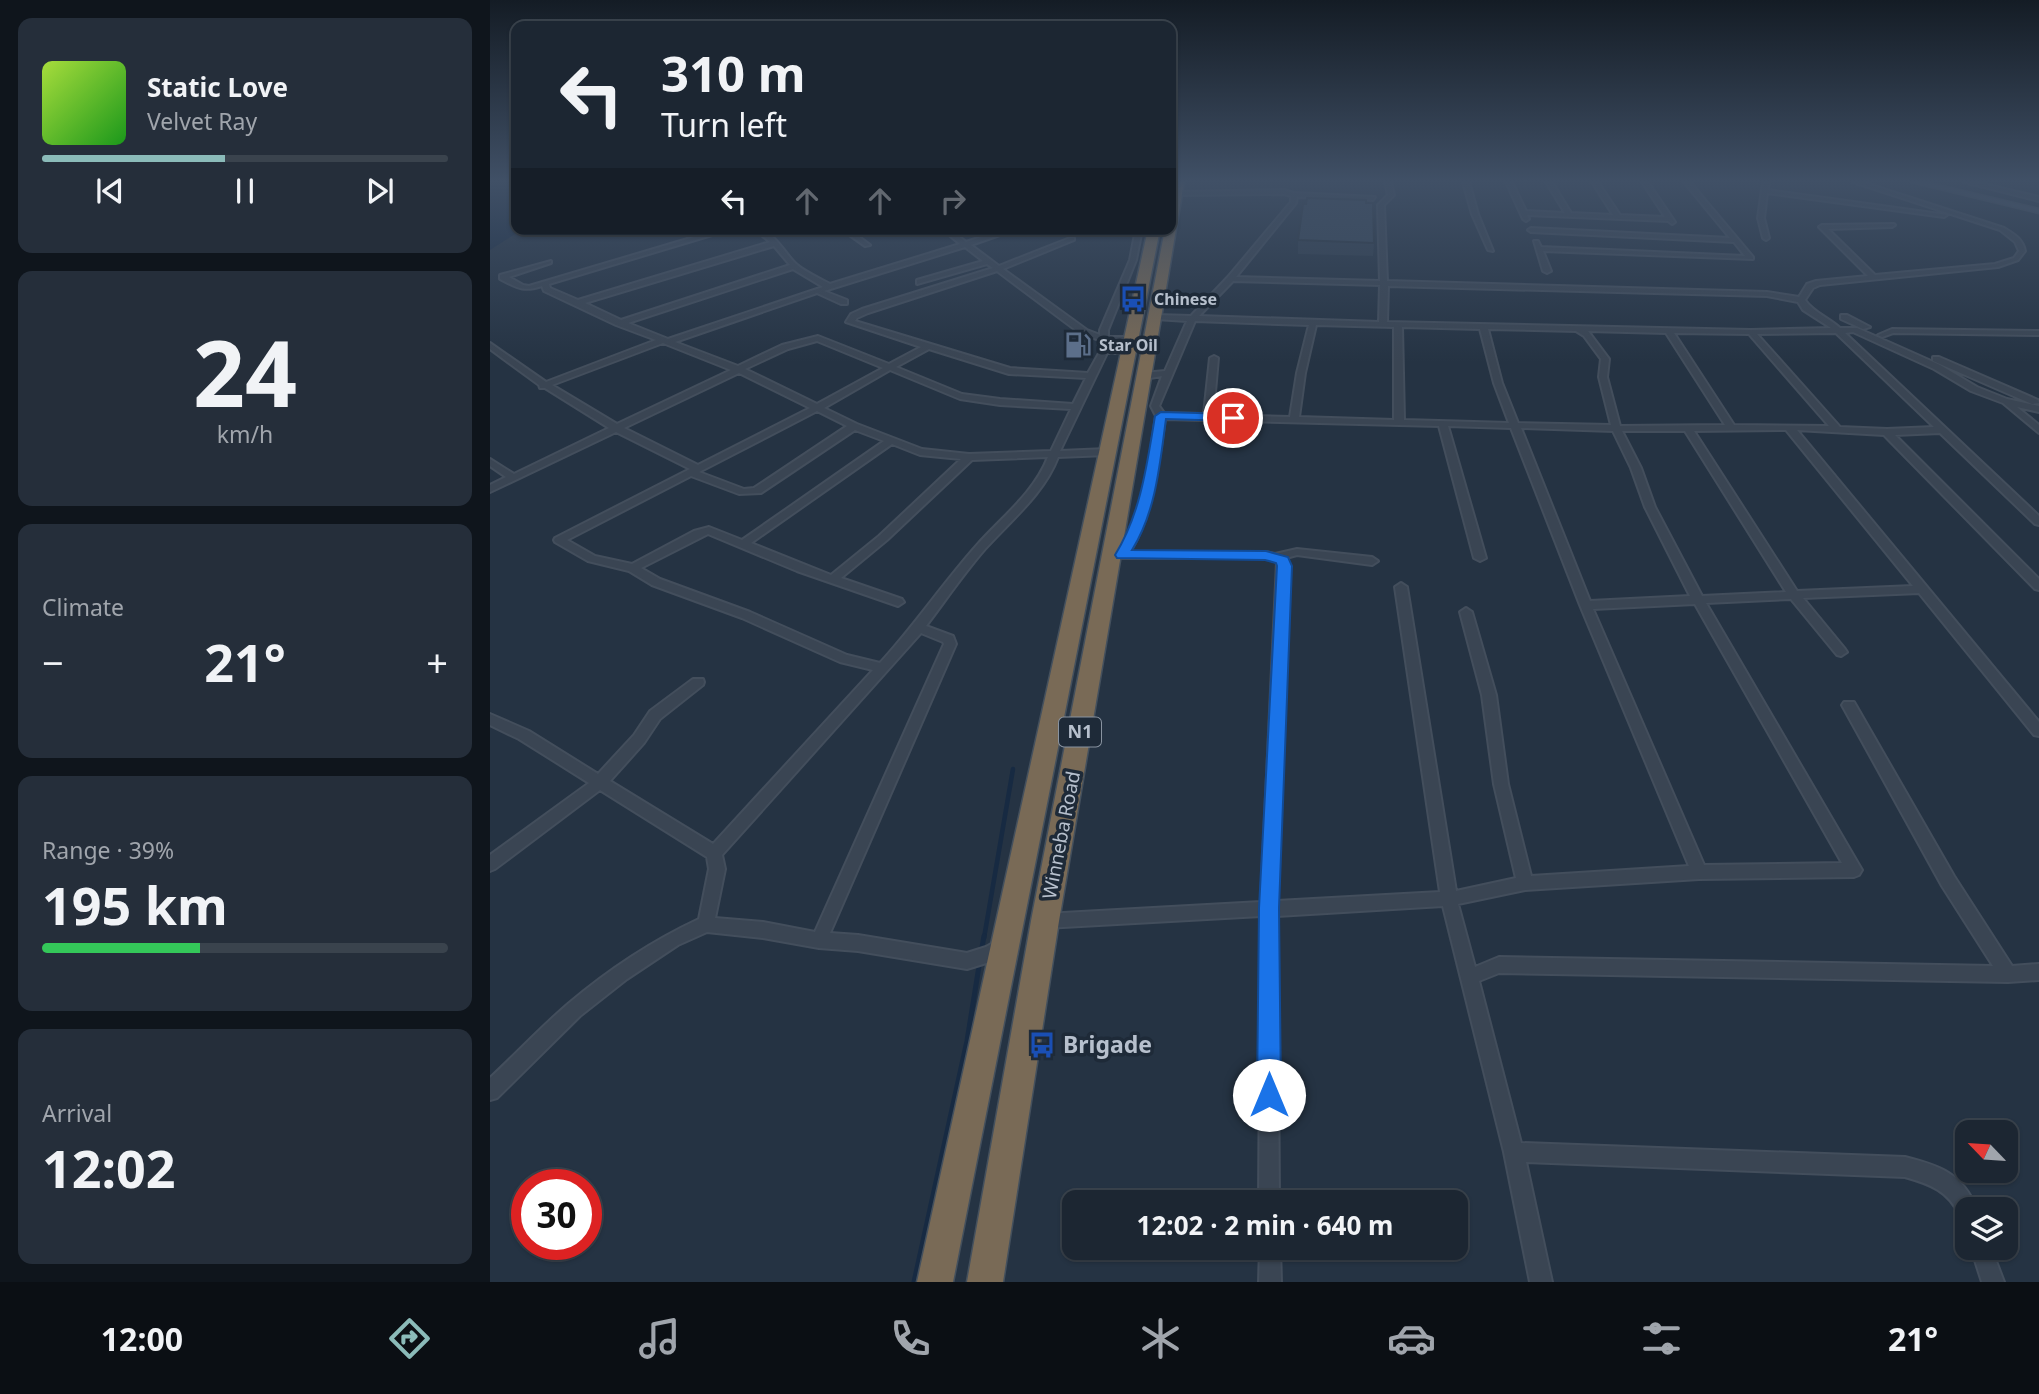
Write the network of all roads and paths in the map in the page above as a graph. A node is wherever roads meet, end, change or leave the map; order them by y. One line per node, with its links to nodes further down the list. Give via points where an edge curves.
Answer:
1 (679, 242): 30 (street)
2 (862, 242): 18 (street)
3 (965, 242): 17 (street)
4 (975, 242): 17 (street)
5 (1065, 242): 25 (street)
6 (1140, 242): 21 (street)
7 (1148, 242): 21 (highway, Winneba Road / N1)
8 (1168, 242): 37 (highway, Winneba Road / N1)
9 (1263, 242): 28 (street)
10 (1382, 242): 31 (street)
11 (1487, 242): 20 (street)
12 (1536, 242): 19 (street)
13 (1737, 242): 19 (street, via 1751,258)
14 (1837, 242): 27 (street)
15 (2019, 242): 27 (street, via 2022,251 2016,259 1996,266)
16 (775, 243): 24 (street); 36 (street)
17 (968, 244): 23 (street); 32 (street)
18 (867, 245)
19 (1539, 249): 26 (street)
20 (1491, 250)
21 (1142, 255): 51 (street, via 1107,318); 55 (highway, Winneba Road / N1)
22 (549, 262): 30 (street, via 503,277 525,288)
23 (986, 262): 25 (street); 29 (street)
24 (794, 266): 32 (street); 40 (street)
25 (997, 269): 51 (street, via 1084,331); 54 (street, via 850,320)
26 (1547, 271)
27 (1873, 277): 34 (street, via 1819,283 1804,292)
28 (1231, 279): 31 (street); 39 (street)
29 (920, 282)
30 (545, 284): 36 (street)
31 (1384, 285): 34 (street, via 1753,293); 42 (street)
32 (829, 287): 33 (street)
33 (818, 291): 35 (street); 52 (street)
34 (1801, 300): 47 (street)
35 (845, 302)
36 (578, 303): 40 (street)
37 (1156, 317): 39 (street); 61 (highway, Winneba Road / N1)
38 (1844, 317): 50 (street)
39 (1192, 319): 41 (street); 59 (street)
40 (620, 323): 52 (street)
41 (1313, 323): 42 (street); 70 (street)
42 (1382, 324): 43 (street)
43 (1398, 325): 44 (street); 71 (street)
44 (1483, 326): 45 (street); 72 (street, via 1498,383)
45 (1575, 327): 46 (street); 78 (street, via 1587,334 1605,359 1603,377)
46 (1668, 330): 48 (street); 76 (street)
47 (1836, 331): 48 (street); 63 (street, via 1859,331); 81 (street)
48 (1751, 332): 79 (street)
49 (2039, 333): 50 (street, via 1892,331)
50 (1882, 335): 64 (street)
51 (1105, 339): 55 (street); 55 (street)
52 (665, 341): 58 (street); 62 (street)
53 (490, 345): 62 (street)
54 (928, 346): 57 (street); 60 (street, via 1009,371)
55 (1120, 347): 60 (street); 85 (highway, Winneba Road / N1)
56 (1214, 358): 69 (street)
57 (888, 368): 58 (street, via 814,338); 65 (street); 66 (street, via 960,396)
58 (740, 370): 65 (street); 77 (street)
59 (1168, 373): 61 (street); 68 (street, via 1155,406)
60 (1091, 376): 66 (street)
61 (1144, 376): 93 (highway, Winneba Road / N1)
62 (543, 386): 77 (street)
63 (2004, 401): 67 (street); 82 (street)
64 (2039, 403)
65 (818, 407): 74 (street); 89 (street)
66 (1076, 407): 86 (street)
67 (2039, 409)
68 (1161, 416): 69 (street); 96 (street, via 1151,479 1135,534)
69 (1208, 416): 70 (street)
70 (1294, 420): 71 (street)
71 (1399, 423): 73 (street)
72 (1516, 424): 73 (street); 78 (street); 108 (street)
73 (1443, 425): 98 (street)
74 (854, 426): 84 (street); 89 (street, via 757,491 743,492)
75 (1789, 426): 76 (street); 79 (street); 104 (street)
76 (1731, 427): 80 (street)
77 (617, 428): 89 (street); 90 (street)
78 (1616, 428): 80 (street); 106 (street)
79 (1836, 428): 83 (street)
80 (1688, 429): 105 (street)
81 (1941, 430): 83 (street); 94 (street)
82 (2039, 430)
83 (1887, 432): 103 (street)
84 (890, 441): 87 (street, via 920,452); 95 (street)
85 (1107, 452): 86 (street); 92 (highway, Winneba Road / N1)
86 (1054, 454): 87 (street); 110 (street, via 1035,490 979,549)
87 (970, 457): 101 (street)
88 (490, 462): 90 (street)
89 (694, 470): 100 (street, via 559,540 592,559)
90 (513, 477): 91 (street)
91 (490, 489)
92 (1095, 515): 93 (highway); 127 (highway, Winneba Road / N1)
93 (1120, 517): 96 (highway, Winneba Road / N1)
94 (2039, 522)
95 (744, 543): 100 (street, via 709,530); 101 (street)
96 (1117, 555): 97 (street); 124 (highway, Winneba Road / N1)
97 (1277, 557): 99 (street, via 1297,552); 123 (street, via 1284,566)
98 (1480, 558)
99 (1372, 561)
100 (633, 568): 112 (street, via 656,582 746,615 823,651)
101 (833, 579): 107 (street)
102 (1401, 586): 122 (street)
103 (2039, 586)
104 (1920, 589): 105 (street); 116 (street)
105 (1794, 595): 106 (street); 111 (street)
106 (1697, 599): 108 (street); 120 (street, via 1854,870)
107 (898, 602)
108 (1586, 605): 120 (street)
109 (1466, 612): 121 (street, via 1489,695 1501,783)
110 (918, 628): 112 (street); 126 (street, via 942,635 950,644)
111 (1841, 652)
112 (883, 668): 118 (street)
113 (698, 682): 117 (street, via 655,715)
114 (1849, 705): 129 (street, via 1948,881)
115 (490, 719): 117 (street)
116 (2039, 731)
117 (599, 783): 118 (street); 119 (street)
118 (714, 853): 125 (street, via 717,869)
119 (490, 864)
120 (1699, 872): 121 (street)
121 (1525, 883): 122 (street)
122 (1449, 899): 123 (street); 130 (street)
123 (1269, 908): 124 (street); 133 (street)
124 (1045, 921): 138 (highway, Winneba Road / N1)
125 (706, 924): 126 (street); 131 (street, via 671,940 621,973 574,1010)
126 (819, 940): 127 (street, via 967,961 990,954)
127 (1008, 941): 137 (highway, Winneba Road / N1)
128 (2039, 972): 129 (street)
129 (2008, 974): 130 (street, via 1499,965)
130 (1469, 977): 132 (street)
131 (490, 1091)
132 (1514, 1152): 134 (street, via 1905,1167 1941,1176); 140 (street)
133 (1269, 1190)
134 (1962, 1197)
135 (1269, 1260): 139 (street)
136 (1985, 1260): 141 (street)
137 (935, 1282)
138 (985, 1282)
139 (1270, 1282)
140 (1541, 1282)
141 (1993, 1282)

